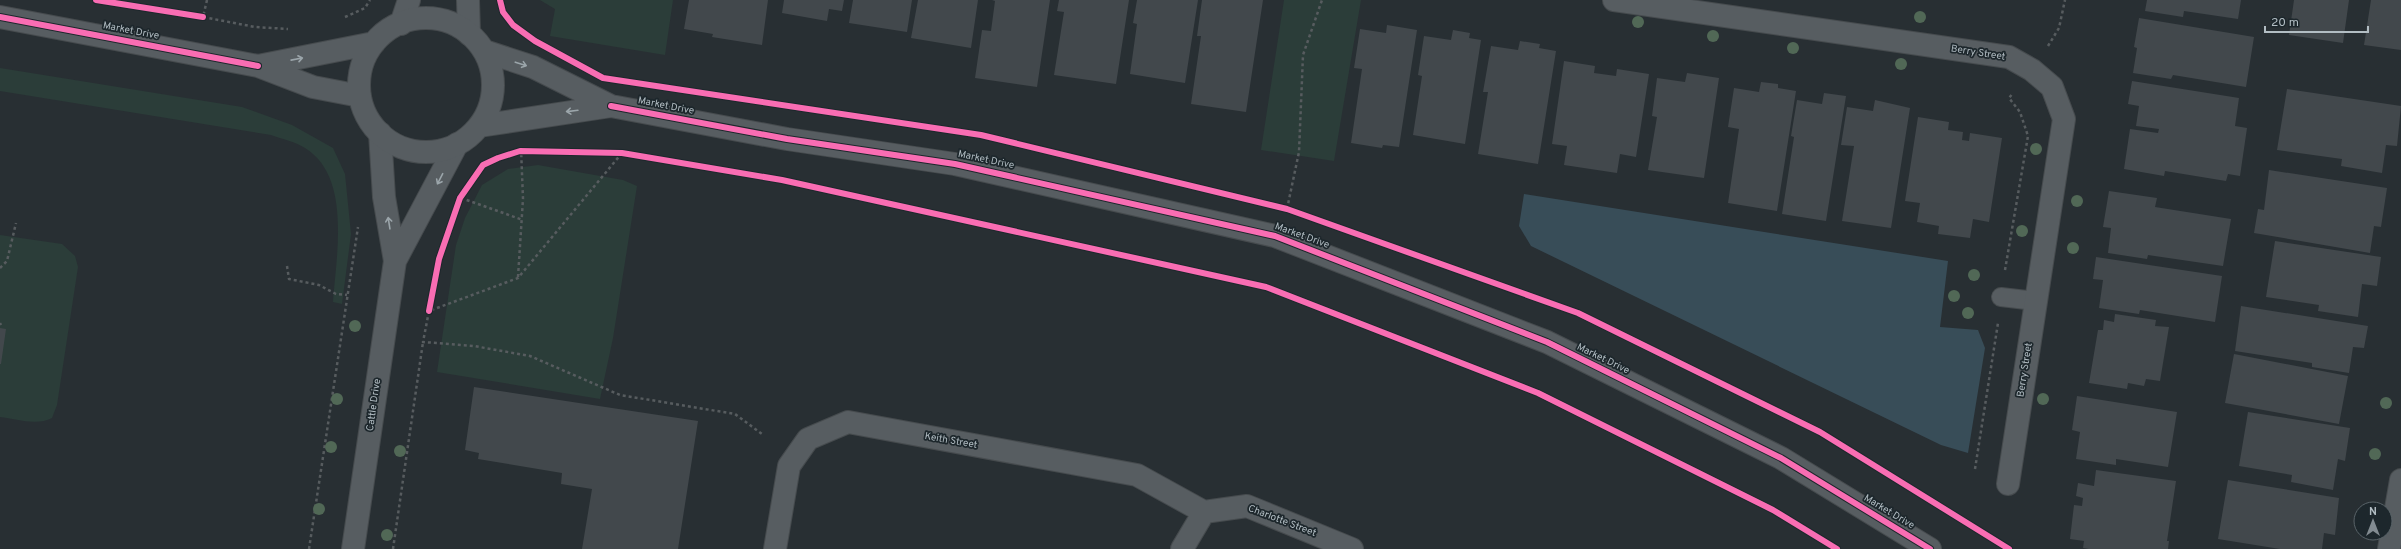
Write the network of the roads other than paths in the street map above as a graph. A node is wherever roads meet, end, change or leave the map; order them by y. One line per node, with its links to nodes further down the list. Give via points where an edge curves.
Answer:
1 (409, 0): 5 (street)
2 (468, 0): 6 (street)
3 (1614, 0): 17 (street, Berry Street, via 2008,57 2032,70 2052,87 2064,119)
4 (0, 18): 9 (street, Market Drive)
5 (401, 24): 6 (street, via 421,19 441,20); 7 (street, via 386,32)
6 (468, 34): 8 (street)
7 (374, 43): 9 (street, Market Drive, one-way to 7); 10 (street, via 362,68)
8 (484, 52): 11 (street, Market Drive, one-way to 11, via 533,67); 12 (street, via 492,74 493,90 490,105)
9 (258, 66): 10 (street, Market Drive, via 313,87)
10 (360, 96): 13 (street, via 369,120)
11 (611, 106): 12 (street, Market Drive, one-way to 12); 25 (street, Market Drive, via 787,139 955,164 1275,236 1547,342 1781,458)
12 (479, 126): 14 (street)
13 (380, 133): 14 (street, via 397,145 417,151 445,149); 15 (street, Cattle Drive, one-way to 13, via 384,197)
14 (457, 144): 15 (street, Cattle Drive, one-way to 15)
15 (395, 261): 21 (street, Cattle Drive)
16 (2001, 297): 17 (lane)
17 (2035, 301): 19 (street, Berry Street)
18 (2401, 480): 26 (street)
19 (2008, 484)
20 (1204, 512): 22 (street, Keith Street, via 1137,475 848,422 808,439 789,466); 23 (street); 24 (street, Charlotte Street, via 1247,506)
21 (353, 549)
22 (775, 549)
23 (1182, 549)
24 (1352, 549)
25 (1930, 549)
26 (2389, 549)

